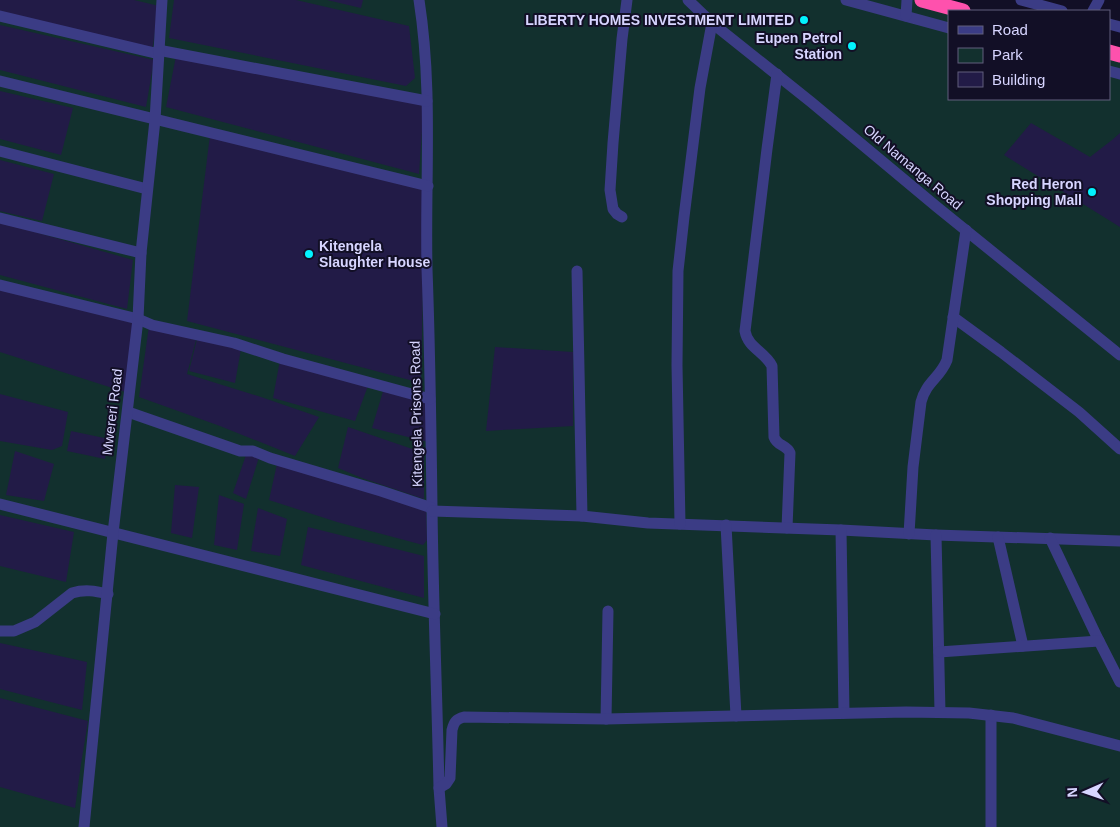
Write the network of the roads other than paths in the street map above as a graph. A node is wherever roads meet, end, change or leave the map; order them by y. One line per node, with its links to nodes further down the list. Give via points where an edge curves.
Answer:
1 (161, 0): 15 (street, Mwereri Road)
2 (419, 0): 18 (street, Kitengela Prisons Road)
3 (628, 0): 23 (street, via 610,190 613,208)
4 (688, 0): 13 (street, Old Namanga Road)
5 (846, 0): 12 (street)
6 (907, 0): 12 (street)
7 (922, 0): 9 (highway)
8 (1021, 0): 10 (street)
9 (959, 10)
10 (1058, 10)
11 (0, 16): 15 (street)
12 (906, 16): 14 (street)
13 (712, 23): 16 (street, Old Namanga Road); 38 (street, via 700,88 678,271)
14 (948, 28)
15 (159, 52): 18 (street); 19 (street, Mwereri Road)
16 (777, 74): 25 (street, Old Namanga Road); 40 (street, via 745,330 749,342 772,366 774,437 790,453)
17 (0, 81): 19 (street)
18 (427, 101): 21 (street, Kitengela Prisons Road)
19 (155, 120): 21 (street); 22 (street, Mwereri Road)
20 (0, 151): 22 (street)
21 (428, 186): 32 (street, Kitengela Prisons Road)
22 (147, 189): 26 (street, Mwereri Road)
23 (622, 217)
24 (0, 218): 26 (street)
25 (966, 230): 29 (street); 31 (street, Old Namanga Road)
26 (141, 253): 30 (street, Mwereri Road)
27 (577, 271): 37 (street)
28 (0, 285): 30 (street)
29 (953, 317): 34 (street, via 1064,400); 43 (street, via 943,370 923,392)
30 (138, 320): 32 (street, via 234,343); 33 (street, Mwereri Road)
31 (1120, 356)
32 (430, 399): 36 (street, Kitengela Prisons Road)
33 (128, 412): 36 (street, via 240,451 253,451); 42 (street, Mwereri Road)
34 (1120, 449)
35 (0, 504): 42 (street)
36 (432, 510): 37 (street); 50 (street, Kitengela Prisons Road)
37 (582, 516): 38 (street)
38 (680, 524): 39 (street)
39 (726, 525): 40 (street); 59 (street)
40 (787, 528): 41 (street)
41 (841, 530): 43 (street); 57 (street)
42 (113, 533): 48 (street, Mwereri Road); 50 (street)
43 (908, 534): 44 (street)
44 (936, 535): 45 (street); 54 (street)
45 (998, 537): 46 (street); 53 (street)
46 (1050, 538): 47 (street); 52 (street)
47 (1120, 541)
48 (108, 594): 51 (street, via 79,590 35,622 14,631); 63 (street, Mwereri Road)
49 (608, 611): 60 (street)
50 (435, 614): 62 (street, Kitengela Prisons Road)
51 (0, 631)
52 (1099, 641): 53 (street); 55 (street)
53 (1023, 646): 54 (street)
54 (939, 652): 56 (street)
55 (1120, 682)
56 (940, 712): 57 (street); 58 (street)
57 (844, 713): 59 (street)
58 (991, 715): 61 (street); 65 (street)
59 (736, 716): 60 (street)
60 (606, 718): 62 (street, via 459,718 452,730 450,778)
61 (1120, 746)
62 (439, 788): 64 (street, Kitengela Prisons Road)
63 (84, 827)
64 (442, 827)
65 (991, 827)

